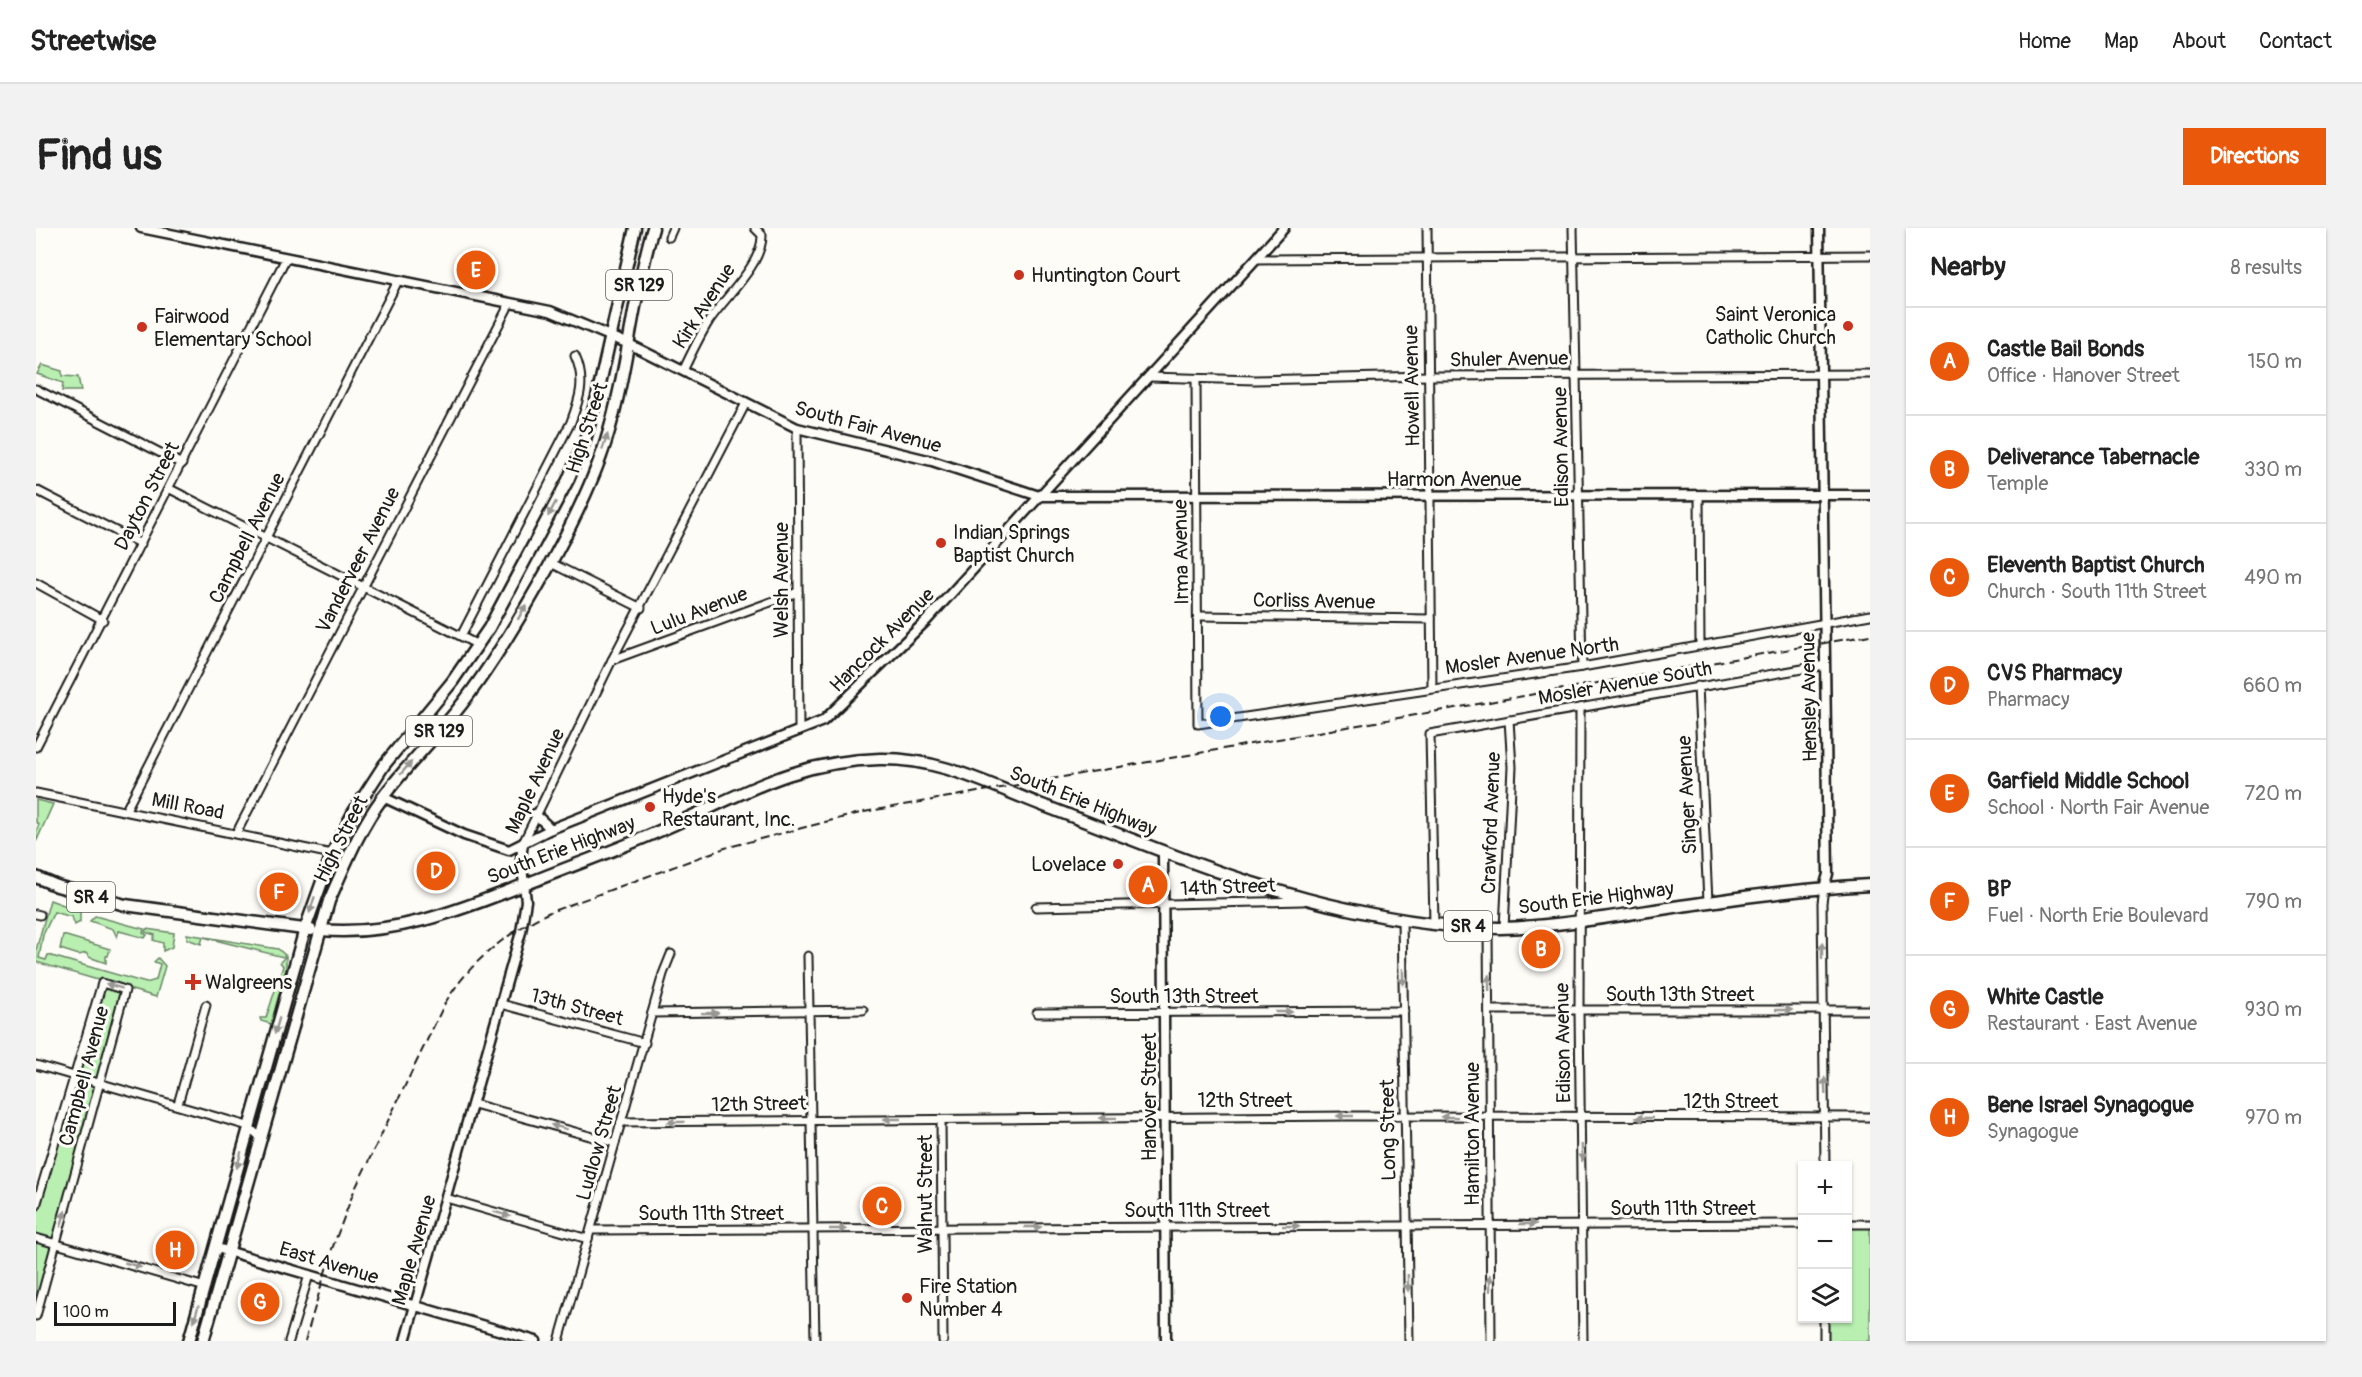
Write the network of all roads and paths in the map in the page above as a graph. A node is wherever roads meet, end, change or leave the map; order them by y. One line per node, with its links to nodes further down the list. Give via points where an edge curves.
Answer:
1 (141, 228): 14 (street, South Fair Avenue)
2 (635, 228): 19 (main road, High Street / SR 129)
3 (653, 228): 20 (main road, High Street / SR 129)
4 (673, 228): 10 (street)
5 (755, 228): 22 (street, Kirk Avenue, via 762,235 762,247 709,321)
6 (1284, 228): 16 (street, Hancock Avenue)
7 (1427, 228): 13 (street, Howell Avenue)
8 (1573, 228): 15 (street, Edison Avenue)
9 (1819, 228): 11 (street, Hensley Avenue)
10 (669, 237)
11 (1820, 255): 12 (street); 15 (street); 23 (street, Hensley Avenue)
12 (1870, 255)
13 (1427, 257): 15 (street); 16 (street); 26 (street, Howell Avenue)
14 (286, 258): 17 (street, South Fair Avenue); 32 (street, Dayton Street)
15 (1574, 258): 25 (street, Edison Avenue)
16 (1257, 259): 27 (street, Hancock Avenue)
17 (398, 281): 18 (street, South Fair Avenue); 42 (street, Campbell Avenue)
18 (510, 303): 19 (street, South Fair Avenue, via 555,313); 46 (street, Vanderveer Avenue)
19 (610, 335): 20 (street, South Fair Avenue); 55 (main road, High Street / SR 129, one-way to 55, via 597,397 580,450 502,607)
20 (629, 344): 22 (street, South Fair Avenue); 44 (main road, High Street / SR 129, one-way to 20, via 605,443)
21 (575, 356): 54 (street, High Street, via 582,372 582,394 571,422)
22 (683, 371): 30 (street, South Fair Avenue)
23 (1822, 374): 24 (street, Shuler Avenue); 25 (street, Shuler Avenue); 41 (street, Hensley Avenue)
24 (1870, 374)
25 (1577, 375): 26 (street, Shuler Avenue); 35 (street, Edison Avenue)
26 (1429, 376): 28 (street, Shuler Avenue); 40 (street, Howell Avenue)
27 (1149, 377): 28 (street, Shuler Avenue); 38 (street, Hancock Avenue)
28 (1196, 379): 39 (street, Irma Avenue)
29 (36, 389): 32 (street)
30 (746, 403): 31 (street, South Fair Avenue); 48 (street, Maple Avenue)
31 (797, 428): 38 (street, South Fair Avenue, via 932,461); 47 (street, Welsh Avenue)
32 (182, 464): 33 (street, Dayton Street)
33 (170, 489): 42 (street); 43 (street, Dayton Street)
34 (36, 490): 43 (street)
35 (1578, 495): 36 (street, Harmon Avenue); 40 (street, Harmon Avenue); 59 (street, Edison Avenue)
36 (1699, 495): 41 (street, Harmon Avenue); 56 (street)
37 (1870, 495): 41 (street, Harmon Avenue)
38 (1039, 496): 39 (street, Harmon Avenue); 65 (street, Hancock Avenue, via 926,621 823,721)
39 (1196, 496): 40 (street, Harmon Avenue); 50 (street, Irma Avenue)
40 (1430, 496): 51 (street, Howell Avenue)
41 (1823, 496): 53 (street, Hensley Avenue)
42 (267, 538): 46 (street); 69 (street, Campbell Avenue)
43 (141, 544): 52 (street, Dayton Street)
44 (549, 562): 48 (street); 68 (main road, High Street / SR 129, one-way to 44, via 476,684 519,618)
45 (36, 583): 52 (street)
46 (363, 586): 54 (street); 72 (street, Vanderveer Avenue)
47 (798, 592): 57 (street, Lulu Avenue); 65 (street, Welsh Avenue)
48 (641, 608): 57 (street, Maple Avenue)
49 (1870, 615): 53 (street, Mosler Avenue North)
50 (1198, 616): 51 (street, Corliss Avenue); 64 (street, Irma Avenue)
51 (1431, 619): 61 (street, Howell Avenue)
52 (103, 620): 66 (street, Dayton Street)
53 (1825, 623): 56 (street, Mosler Avenue North); 58 (street, Hensley Avenue)
54 (461, 636): 55 (street)
55 (478, 645): 75 (main road, High Street / SR 129, via 384,765)
56 (1700, 646): 59 (street, Mosler Avenue North)
57 (612, 660): 70 (street, Maple Avenue)
58 (1826, 665): 60 (street, Mosler Avenue South); 79 (street, Hensley Avenue, via 1828,874)
59 (1582, 667): 61 (street, Mosler Avenue North)
60 (1698, 687): 62 (street, Mosler Avenue South); 81 (street, Singer Avenue)
61 (1432, 688): 64 (street, Mosler Avenue North)
62 (1580, 709): 63 (street, Mosler Avenue South); 85 (street, Edison Avenue)
63 (1509, 720): 86 (street, Mosler Avenue South, via 1430,734); 88 (street, Crawford Avenue, via 1512,767)
64 (1198, 724)
65 (799, 730): 71 (street, Hancock Avenue)
66 (36, 747)
67 (36, 793): 69 (street, Mill Road)
68 (383, 797): 73 (street, Hancock Avenue, via 501,849); 90 (main road, High Street / SR 129, via 348,857)
69 (126, 810): 72 (street, Mill Road)
70 (535, 814): 71 (street); 73 (street, Maple Avenue)
71 (551, 829): 73 (street, Hancock Avenue)
72 (237, 832): 75 (street, Mill Road)
73 (523, 843): 77 (street, Maple Avenue)
74 (1163, 852): 77 (main road, South Erie Highway / SR 4, via 962,772 919,761 868,760 815,766 772,778 667,828); 80 (main road, South Erie Highway / SR 4); 82 (street, Hanover Street)
75 (332, 854): 89 (main road, High Street / SR 129, one-way to 89)
76 (36, 877): 89 (main road, SR 4, via 125,906)
77 (524, 885): 90 (main road, South Erie Highway / SR 4, via 408,926 363,932); 93 (street, Maple Avenue, via 522,925)
78 (1870, 885): 79 (main road, South Erie Highway / SR 4)
79 (1824, 888): 81 (main road, South Erie Highway / SR 4); 97 (street, Hensley Avenue, one-way to 79)
80 (1313, 901): 82 (street, 14th Street); 84 (main road, South Erie Highway / SR 4)
81 (1708, 902): 85 (main road, South Erie Highway / SR 4)
82 (1163, 906): 83 (street, 14th Street); 102 (street, Hanover Street)
83 (1036, 907)
84 (1402, 919): 86 (main road, South Erie Highway / SR 4); 100 (street, Long Street, one-way to 100)
85 (1579, 922): 88 (main road, South Erie Highway / SR 4); 101 (street, Edison Avenue)
86 (1434, 923): 87 (main road, South Erie Highway / SR 4)
87 (1488, 928): 88 (main road, South Erie Highway / SR 4); 96 (street, Hamilton Avenue, one-way to 87)
88 (1504, 928)
89 (305, 929): 90 (main road, South Erie Highway / SR 4); 120 (main road, High Street / SR 129, one-way to 120)
90 (321, 930): 121 (main road, High Street / SR 129)
91 (671, 954): 104 (street, Ludlow Street)
92 (808, 956): 99 (street)
93 (501, 1004): 105 (street, 13th Street); 110 (street, Maple Avenue)
94 (207, 1005): 109 (street)
95 (863, 1010): 99 (street)
96 (1489, 1010): 101 (street, South 13th Street); 115 (street, Hamilton Avenue)
97 (1822, 1010): 98 (street, South 13th Street); 101 (street, South 13th Street, one-way to 97); 113 (street, Hensley Avenue, one-way to 97)
98 (1870, 1010)
99 (810, 1011): 104 (street, one-way to 99); 117 (street)
100 (1404, 1011): 102 (street, South 13th Street, one-way to 100); 111 (street, Long Street)
101 (1579, 1011): 116 (street, Edison Avenue)
102 (1164, 1012): 103 (street, South 13th Street); 112 (street, Hanover Street)
103 (1037, 1013)
104 (652, 1014): 105 (street, Ludlow Street)
105 (645, 1043): 119 (street, Ludlow Street)
106 (36, 1065): 107 (street)
107 (75, 1077): 108 (street); 108 (street, Campbell Avenue, one-way to 107, via 126,990 102,983); 125 (street, Campbell Avenue)
108 (99, 1083): 109 (street); 138 (street, Campbell Avenue, one-way to 108)
109 (178, 1104): 120 (street)
110 (474, 1104): 122 (street, one-way to 110); 124 (street, Maple Avenue)
111 (1403, 1116): 112 (street, 12th Street, one-way to 112); 115 (street, 12th Street, one-way to 111); 130 (street, Long Street)
112 (1166, 1117): 118 (street, 12th Street, one-way to 118); 132 (street, Hanover Street)
113 (1826, 1117): 114 (street, 12th Street); 116 (street, 12th Street, one-way to 116); 123 (street, Hensley Avenue)
114 (1870, 1117)
115 (1488, 1118): 116 (street, 12th Street); 131 (street, Hamilton Avenue)
116 (1581, 1118): 126 (street, Edison Avenue, one-way to 126)
117 (812, 1119): 118 (street, 12th Street, one-way to 117); 119 (street, 12th Street, one-way to 119); 133 (street)
118 (941, 1120): 134 (street, Walnut Street)
119 (621, 1122): 122 (street, Ludlow Street)
120 (248, 1126): 121 (street); 139 (main road, High Street / SR 129, one-way to 139)
121 (262, 1139): 140 (main road, High Street / SR 129)
122 (615, 1143): 135 (street, Ludlow Street)
123 (1825, 1161)
124 (446, 1198): 137 (street, one-way to 137); 143 (street, Maple Avenue)
125 (36, 1206)
126 (1582, 1224): 127 (street, South 11th Street); 131 (street, South 11th Street, one-way to 126); 157 (street, Edison Avenue)
127 (1798, 1224)
128 (1852, 1224): 129 (street)
129 (1870, 1224)
130 (1407, 1225): 131 (street, South 11th Street); 132 (street, South 11th Street, one-way to 130); 155 (street, Long Street, one-way to 155)
131 (1489, 1225): 156 (street, Hamilton Avenue, one-way to 131)
132 (1165, 1228): 134 (street, South 11th Street, one-way to 132); 154 (street, Hanover Street)
133 (813, 1229): 134 (street, South 11th Street, one-way to 134); 135 (street, South 11th Street); 152 (street)
134 (941, 1229): 153 (street, Walnut Street)
135 (591, 1230): 137 (street, Ludlow Street)
136 (36, 1238): 138 (street)
137 (588, 1239): 151 (street, Ludlow Street)
138 (57, 1244): 142 (street, one-way to 142); 144 (street, Campbell Avenue)
139 (217, 1248): 140 (street, East Avenue); 142 (main road, High Street / SR 129)
140 (229, 1251): 141 (street, East Avenue); 147 (main road, High Street / SR 129)
141 (309, 1275): 143 (street, East Avenue); 148 (street)
142 (205, 1287): 146 (main road, High Street / SR 129, one-way to 146)
143 (416, 1306): 149 (street, Maple Avenue); 150 (street, East Avenue)
144 (36, 1316)
145 (1824, 1323): 158 (street)
146 (189, 1341)
147 (203, 1341)
148 (290, 1341)
149 (405, 1341)
150 (536, 1341)
151 (559, 1341)
152 (815, 1341)
153 (943, 1341)
154 (1166, 1341)
155 (1408, 1341)
156 (1491, 1341)
157 (1583, 1341)
158 (1824, 1341)

